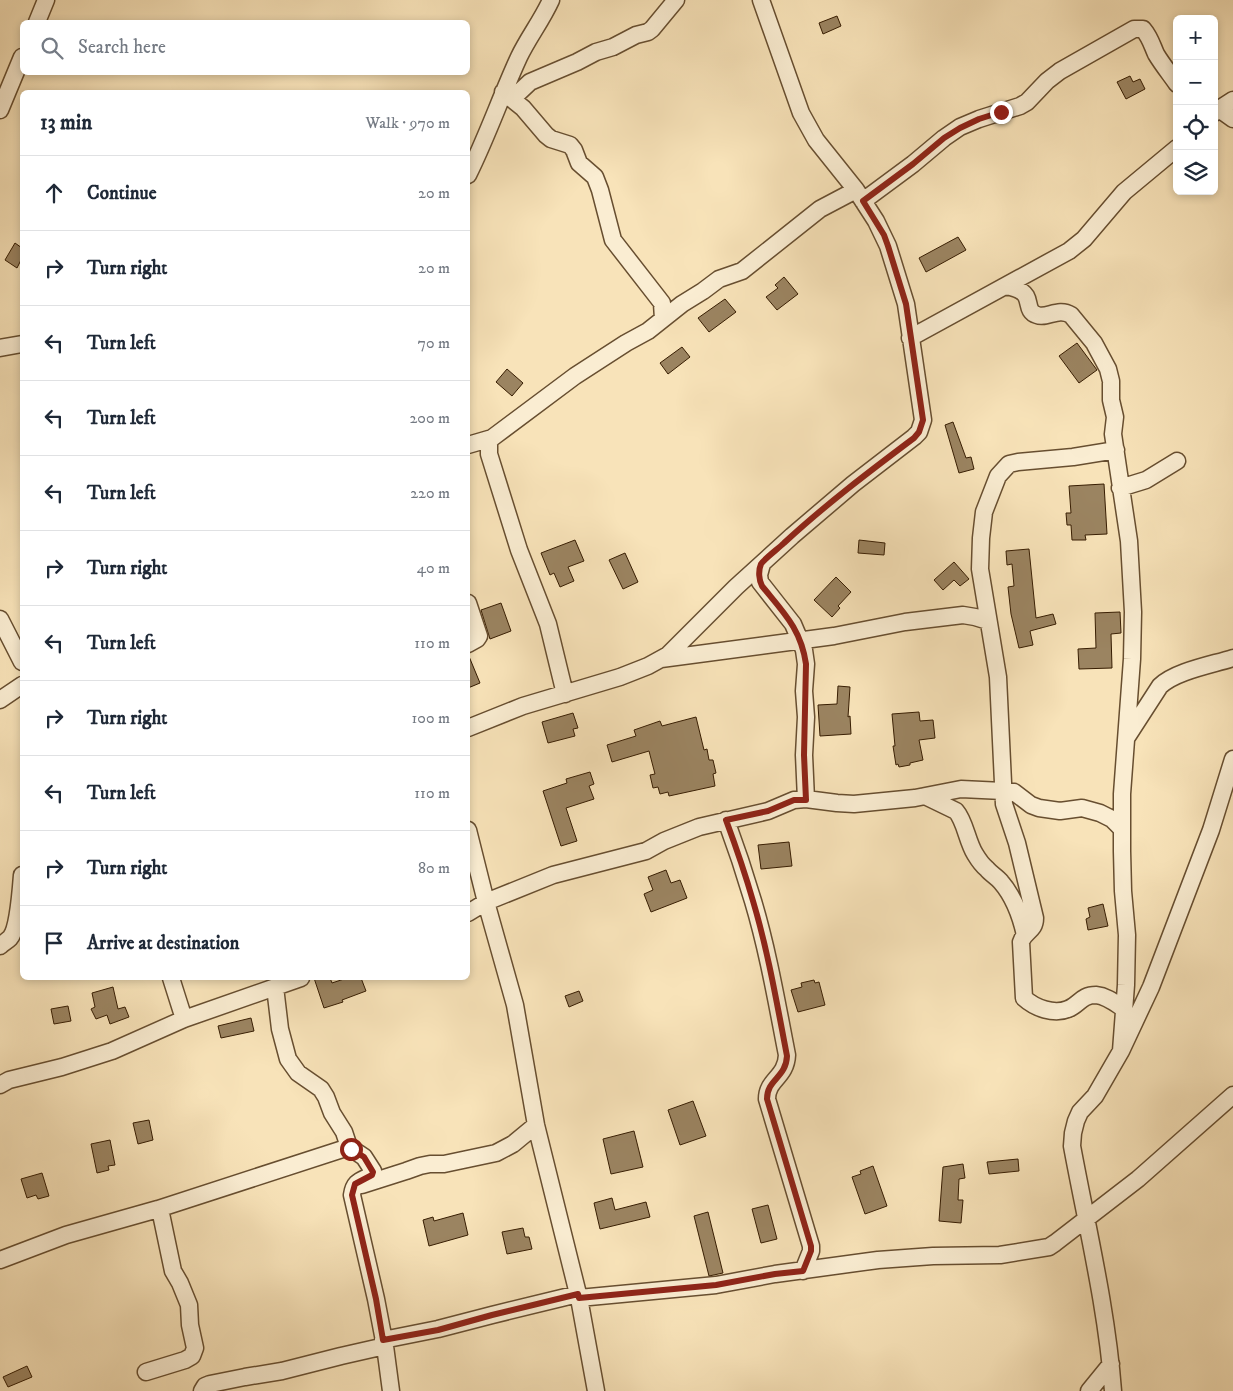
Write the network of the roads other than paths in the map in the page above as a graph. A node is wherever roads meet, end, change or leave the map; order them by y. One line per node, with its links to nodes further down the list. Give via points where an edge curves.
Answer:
1 (46, 0): 5 (street)
2 (551, 0): 8 (street, via 520,55)
3 (676, 0): 8 (street, via 648,32 596,52)
4 (761, 0): 16 (street, via 801,113 816,140)
5 (38, 20)
6 (20, 62): 10 (street)
7 (1173, 78): 16 (street, via 1146,32 1134,28 1060,71 1028,102 960,128 913,164)
8 (508, 95): 15 (street); 18 (street, via 546,136 570,145 579,163 594,177 613,240 662,303)
9 (1233, 100): 11 (street)
10 (0, 110)
11 (1218, 110)
12 (1218, 112): 13 (street)
13 (1233, 119)
14 (1175, 150): 17 (street, via 1124,192 1076,245)
15 (470, 171)
16 (860, 195): 18 (street, via 820,209 750,266 737,274 719,278); 19 (street, via 888,246 906,304)
17 (1005, 286): 19 (street); 24 (street, via 1025,293 1031,310 1037,315 1057,312 1071,315 1094,343 1111,381)
18 (663, 319): 22 (street, via 576,376)
19 (910, 338): 27 (street, via 923,420 919,432 853,484)
20 (20, 344): 21 (street)
21 (0, 348)
22 (492, 438): 23 (street); 37 (street, via 489,454 519,550 548,624)
23 (470, 444)
24 (1116, 450): 26 (street); 30 (street, via 1018,462 1009,464 998,476 984,512 981,538 980,569)
25 (1177, 461): 26 (street, via 1146,480)
26 (1120, 488): 40 (street, via 1129,541 1133,612)
27 (762, 564): 31 (street, via 760,582 793,624); 34 (street)
28 (470, 609): 32 (street, via 479,636)
29 (0, 618): 33 (street)
30 (988, 621): 31 (street, via 963,616 905,622); 42 (street, via 998,677)
31 (800, 640): 34 (street); 44 (street, via 806,664)
32 (470, 643)
33 (20, 658)
34 (661, 658): 37 (street, via 620,678)
35 (1233, 658): 40 (street, via 1166,680)
36 (20, 686): 38 (street)
37 (565, 694): 39 (street, via 522,706)
38 (0, 700)
39 (470, 727)
40 (1126, 739): 46 (street)
41 (1233, 759): 58 (street, via 1211,830 1155,978)
42 (1003, 791): 43 (street, via 962,789); 46 (street, via 1014,792 1039,808 1060,811 1082,808 1100,813); 51 (street, via 1035,918 1033,928)
43 (925, 796): 44 (street, via 846,804); 51 (street, via 959,815 974,852 1002,883 1015,906)
44 (806, 800): 45 (street, via 794,800 768,811)
45 (726, 820): 49 (street, via 698,827 646,851 553,874); 67 (street, via 754,902 772,974 787,1056 785,1068 768,1089 767,1099 810,1241 811,1251)
46 (1122, 829): 56 (street, via 1127,935)
47 (470, 838): 49 (street)
48 (20, 902): 52 (street, via 12,933)
49 (486, 902): 50 (street); 61 (street, via 515,1005)
50 (470, 912)
51 (1025, 935): 56 (street, via 1021,942 1024,998 1028,1001 1045,1010 1059,1010 1068,1009 1085,997 1094,995 1110,999)
52 (0, 946)
53 (172, 980): 57 (street)
54 (295, 980): 55 (street)
55 (275, 987): 57 (street); 62 (street, via 280,1029 288,1059 298,1073 321,1089)
56 (1124, 1009): 58 (street)
57 (184, 1019): 59 (street, via 112,1051)
58 (1121, 1052): 65 (street, via 1095,1096 1080,1112 1073,1133 1072,1146)
59 (0, 1085)
60 (1233, 1096): 65 (street, via 1138,1179)
61 (536, 1125): 63 (street, via 496,1153 420,1166); 68 (street)
62 (349, 1147): 63 (street, via 364,1157 373,1172); 64 (street)
63 (353, 1187): 69 (street, via 352,1195)
64 (160, 1208): 66 (street, via 66,1235); 70 (street, via 173,1271 189,1305 196,1348 185,1360)
65 (1085, 1219): 67 (street, via 1055,1243 1040,1249 1000,1255 878,1260); 71 (street)
66 (0, 1260)
67 (803, 1271): 68 (street, via 716,1285)
68 (579, 1296): 69 (street); 75 (street)
69 (384, 1343): 72 (street); 74 (street)
70 (146, 1372)
71 (1112, 1378): 76 (street); 77 (street)
72 (247, 1384): 73 (street, via 210,1384)
73 (202, 1391)
74 (391, 1391)
75 (596, 1391)
76 (1089, 1391)
77 (1127, 1391)

